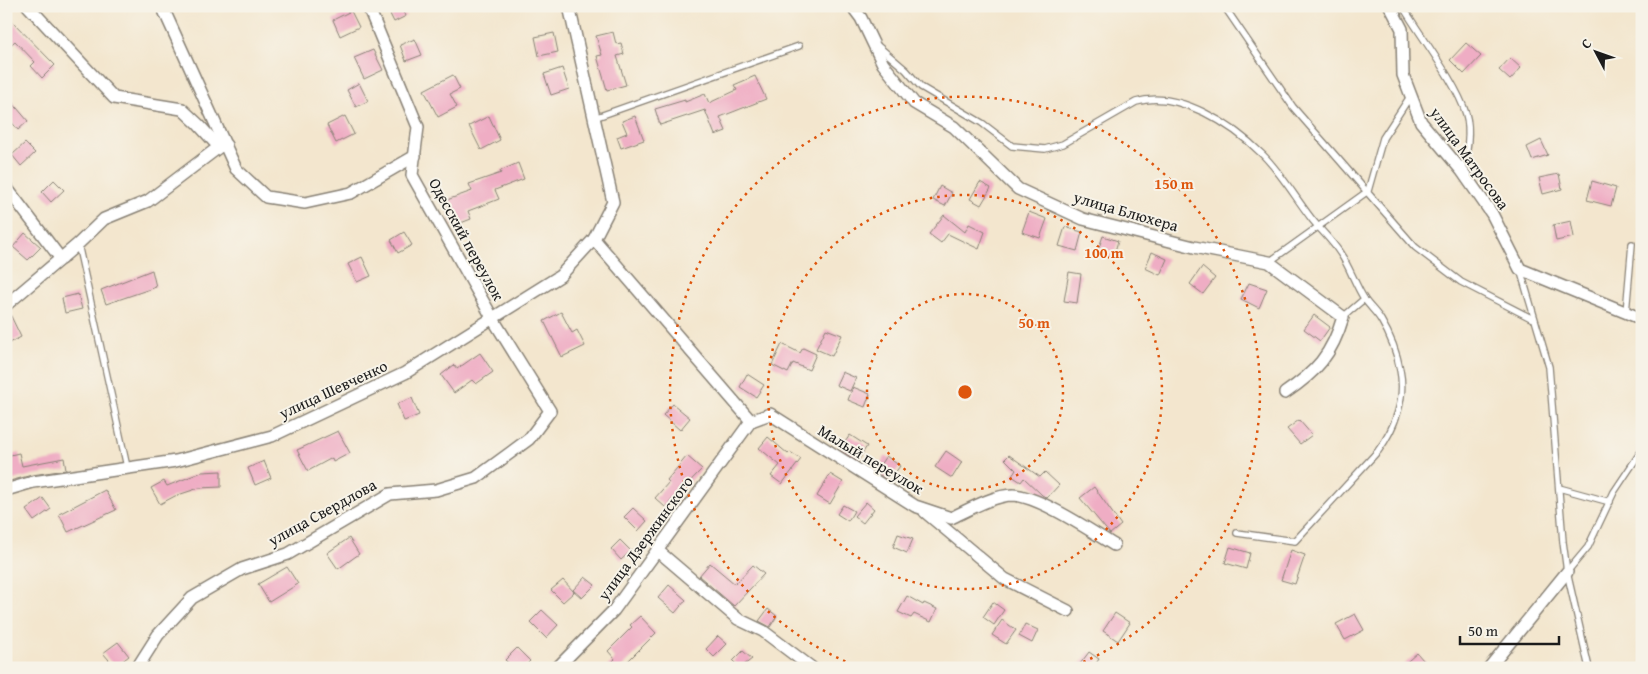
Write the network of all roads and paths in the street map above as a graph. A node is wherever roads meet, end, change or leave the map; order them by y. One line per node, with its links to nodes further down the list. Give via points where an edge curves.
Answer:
1 (28, 6): 13 (street, via 114,98 182,109)
2 (162, 6): 13 (street)
3 (368, 6): 14 (street, Одесский переулок, via 418,127)
4 (569, 6): 12 (street)
5 (852, 6): 9 (street, улица Блюхера)
6 (1224, 6): 17 (lane, via 1293,107)
7 (1390, 6): 8 (street, улица Матросова)
8 (1403, 12): 11 (street, улица Матросова, via 1403,75); 15 (lane, via 1458,95 1467,115 1468,154)
9 (873, 42): 18 (lane, via 921,87 982,123 1012,146 1045,149 1063,144 1136,102 1149,98 1165,99 1199,110 1228,127 1263,155); 23 (street, улица Блюхера, via 884,64 914,103 954,127 1018,189 1083,219)
10 (799, 46): 12 (lane)
11 (1411, 95): 15 (street, улица Матросова, via 1421,122); 17 (lane, via 1383,138)
12 (594, 118): 19 (street, улица Шевченко, via 613,202)
13 (223, 146): 14 (street, via 236,169 266,197 305,203 351,193); 20 (street, via 148,201 104,219)
14 (415, 156): 29 (street, Одесский переулок, via 412,175)
15 (1462, 171): 24 (street, улица Матросова, via 1492,214)
16 (6, 187): 22 (street)
17 (1368, 191): 18 (lane); 31 (lane, via 1416,247 1438,265 1461,282)
18 (1318, 227): 23 (lane); 25 (lane, via 1340,252)
19 (594, 239): 29 (street, улица Шевченко, via 560,276); 33 (street)
20 (78, 244): 22 (street); 35 (lane)
21 (1632, 244): 27 (lane)
22 (60, 259): 26 (street)
23 (1269, 262): 28 (street)
24 (1520, 269): 27 (street); 31 (lane)
25 (1364, 299): 28 (lane); 40 (lane, via 1381,320 1400,370 1401,399 1390,436 1295,541)
26 (6, 305)
27 (1626, 313): 30 (street)
28 (1343, 317): 32 (street, via 1337,339 1312,374)
29 (493, 318): 35 (street, улица Шевченко, via 405,373 272,436 176,461); 45 (street, улица Свердлова, via 550,411 529,439 476,478 436,490 390,494 288,554 242,569 192,598 158,635)
30 (1642, 319)
31 (1533, 320): 36 (lane, via 1549,367)
32 (1285, 393)
33 (751, 421): 39 (street, Малый переулок, via 770,414); 42 (street, улица Дзержинского)
34 (1642, 450): 38 (lane)
35 (127, 468): 37 (street, улица Шевченко, via 33,482)
36 (1559, 488): 38 (lane); 43 (lane)
37 (6, 490)
38 (1610, 502): 43 (lane, via 1588,547)
39 (920, 508): 41 (street, Малый переулок, via 951,518 982,503 1013,495 1032,500); 44 (street, via 1005,579)
40 (1237, 533)
41 (1114, 545)
42 (657, 550): 46 (street, улица Дзержинского, via 614,610); 47 (street, via 738,619 764,631)
43 (1567, 572): 48 (street); 49 (lane)
44 (1068, 611)
45 (137, 668)
46 (557, 668)
47 (812, 668)
48 (1489, 668)
49 (1589, 668)

